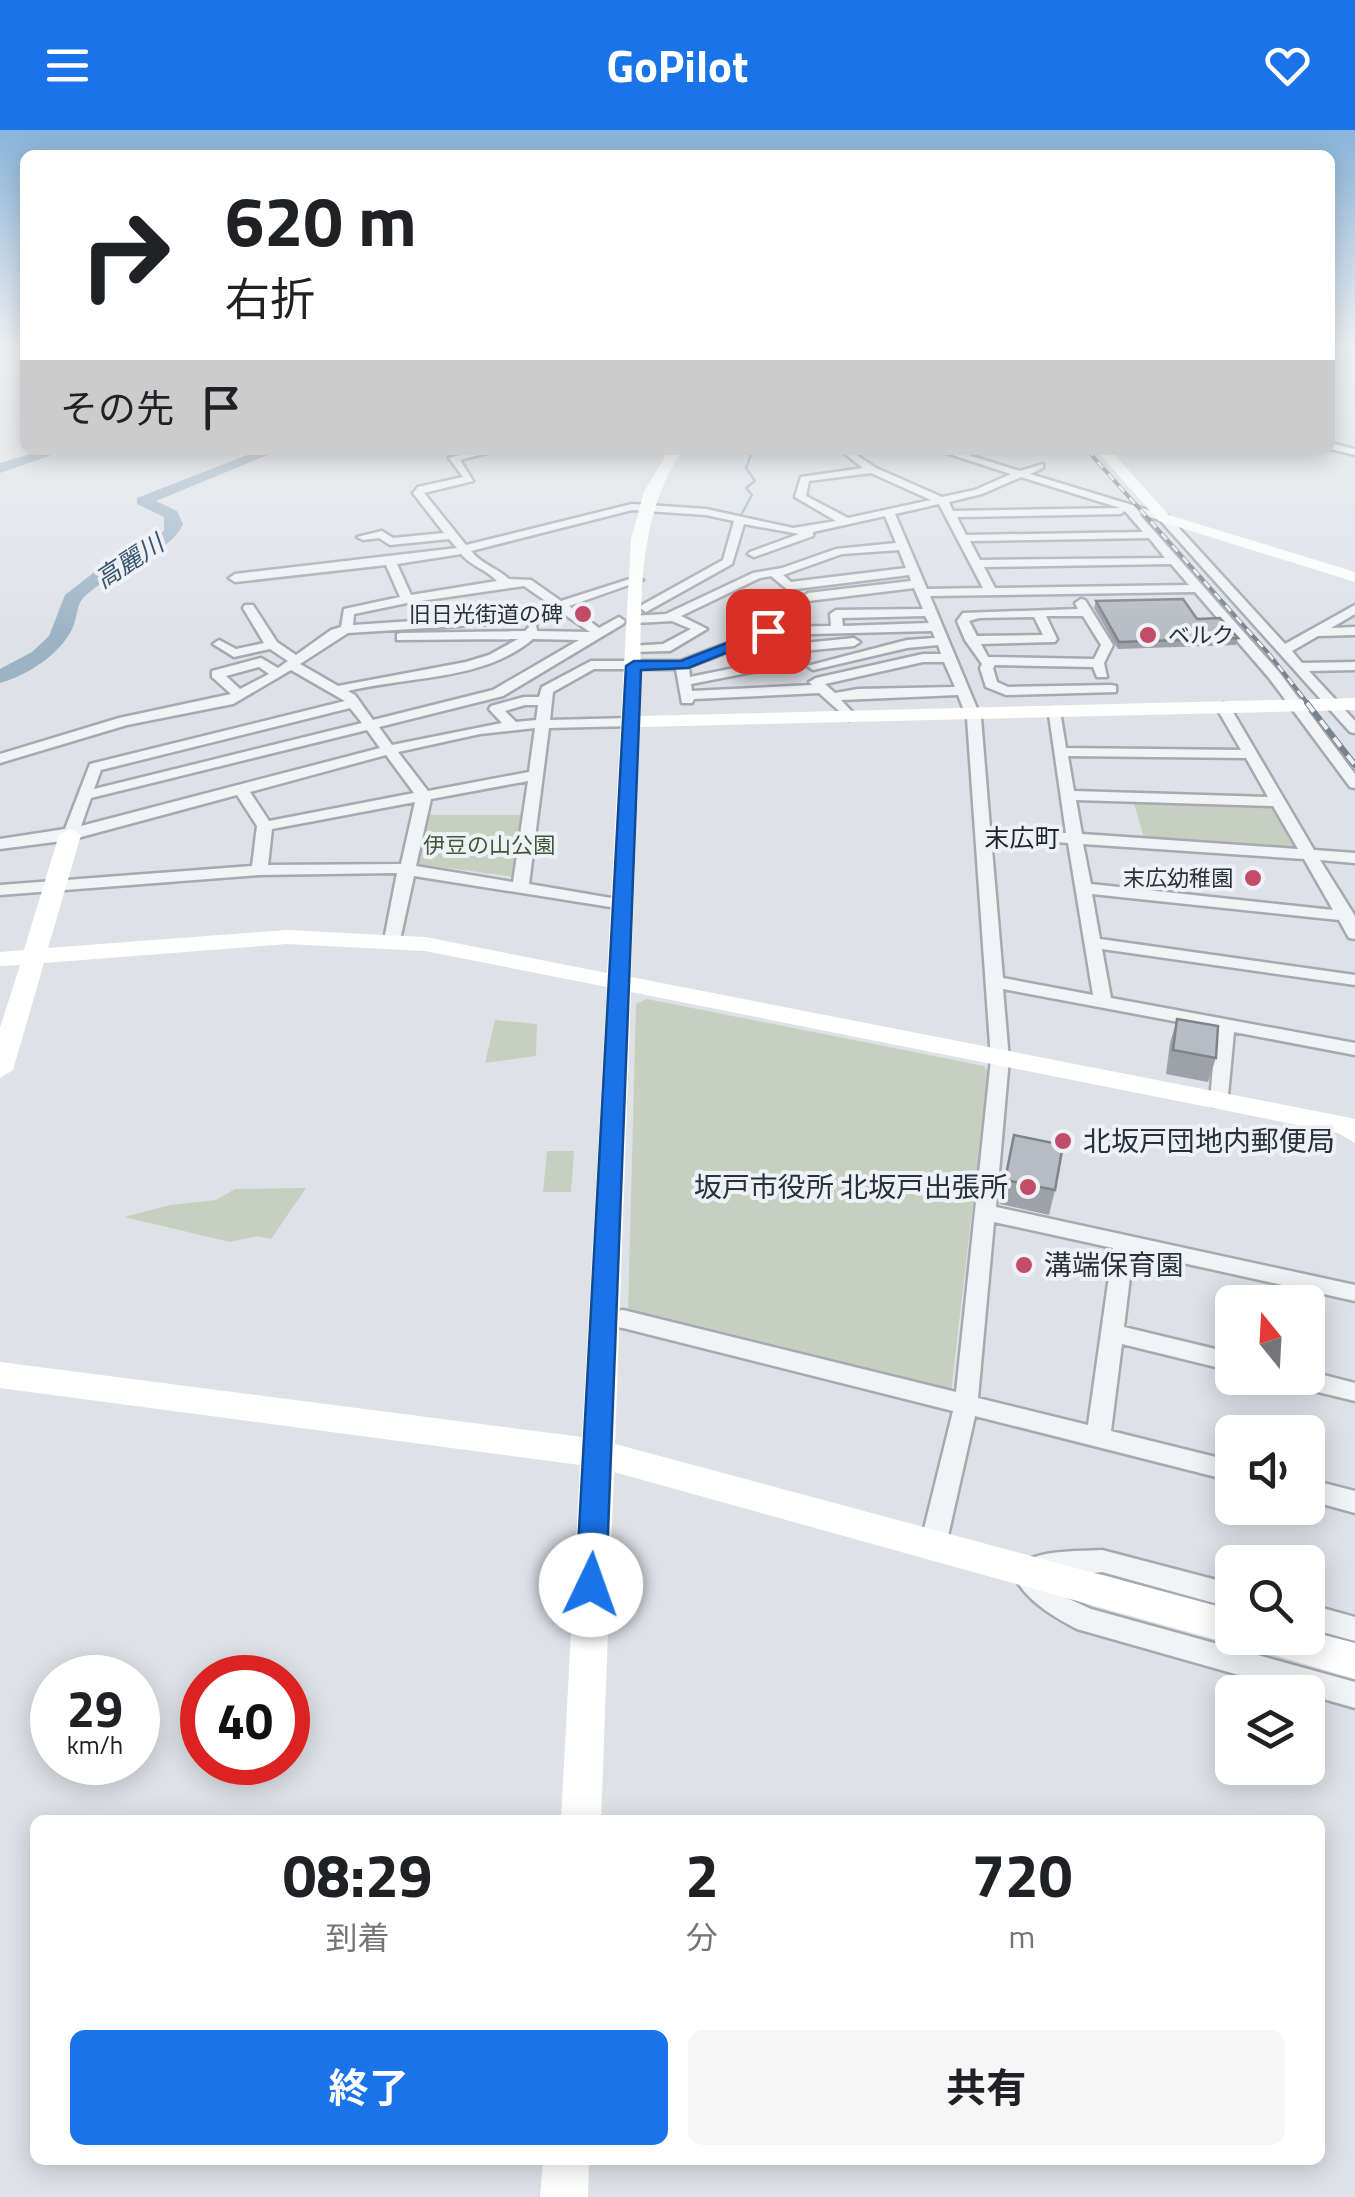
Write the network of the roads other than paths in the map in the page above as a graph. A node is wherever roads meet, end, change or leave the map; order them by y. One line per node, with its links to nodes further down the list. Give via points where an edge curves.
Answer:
1 (469, 455): 18 (street, via 454,458 469,479 419,490)
2 (672, 455): 10 (street)
3 (850, 455): 7 (street)
4 (958, 455): 8 (street)
5 (1107, 455): 15 (street)
6 (1039, 466): 8 (street)
7 (872, 470): 9 (street); 16 (street, via 805,479 800,497)
8 (1020, 474): 9 (street); 11 (street)
9 (943, 501): 12 (street); 13 (street)
10 (646, 506): 14 (street); 23 (street); 31 (street)
11 (1128, 509): 13 (street); 15 (street); 19 (street)
12 (890, 513): 16 (street); 22 (street)
13 (952, 514): 21 (street)
14 (740, 518): 16 (street, via 798,531); 46 (street, via 728,562)
15 (1164, 518): 29 (street); 61 (street)
16 (848, 523)
17 (870, 530): 24 (street, via 819,532)
18 (454, 535): 20 (street, via 390,542 382,534); 23 (street)
19 (1152, 535): 21 (street); 25 (street)
20 (364, 537)
21 (964, 538): 27 (street)
22 (903, 546): 28 (street, via 840,550); 33 (street)
23 (467, 550): 26 (street); 32 (street)
24 (754, 554)
25 (1176, 560): 27 (street); 34 (street)
26 (390, 562): 30 (street); 38 (street)
27 (976, 564): 36 (street)
28 (774, 572): 33 (street, via 788,586); 47 (street)
29 (1355, 577)
30 (235, 578)
31 (637, 580): 39 (street); 46 (street)
32 (506, 583): 38 (street); 39 (street, via 527,582)
33 (918, 583): 36 (street); 37 (street); 42 (street)
34 (1199, 588): 35 (street); 83 (street)
35 (1072, 590): 36 (street); 43 (street)
36 (991, 592)
37 (808, 598)
38 (407, 599): 48 (street, via 348,612)
39 (560, 606): 45 (street); 54 (street)
40 (249, 608): 59 (street)
41 (1355, 609): 51 (street)
42 (930, 612): 50 (street, via 836,614); 55 (street)
43 (1087, 612): 44 (street); 65 (street, via 1107,645)
44 (1038, 613): 56 (street, via 966,616); 56 (street, via 1051,638)
45 (529, 616): 48 (street); 53 (street)
46 (634, 616): 47 (street); 54 (street); 62 (street)
47 (669, 616): 62 (street, via 701,631)
48 (347, 629): 60 (street)
49 (791, 630): 50 (street); 63 (street); 68 (street, via 746,637)
50 (837, 630): 55 (street)
51 (1317, 632): 52 (street); 61 (street)
52 (1355, 632)
53 (530, 634): 54 (street); 60 (street, via 366,636); 73 (street, via 520,647 473,666)
54 (596, 634): 91 (street, via 498,693)
55 (940, 634): 63 (street); 64 (street)
56 (971, 640): 67 (street)
57 (854, 642): 63 (street)
58 (220, 644): 59 (street, via 234,653)
59 (272, 645): 66 (street)
60 (318, 645): 66 (street)
61 (1283, 651): 70 (street)
62 (634, 657): 68 (street); 78 (street, via 588,666 547,690); 89 (street)
63 (807, 657): 72 (street); 76 (street)
64 (950, 658): 72 (street, via 924,658); 74 (street)
65 (1098, 662): 67 (street); 75 (street)
66 (294, 663): 71 (street); 73 (street)
67 (990, 663): 75 (street, via 991,684 1006,691)
68 (682, 665): 76 (street)
69 (1355, 666): 70 (street)
70 (1298, 667): 81 (street)
71 (278, 674): 77 (street); 77 (street, via 261,662 217,674)
72 (827, 689): 74 (street); 76 (street); 88 (street)
73 (337, 690): 80 (street)
74 (964, 690): 87 (street)
75 (1111, 690): 85 (street)
76 (687, 692)
77 (240, 696): 79 (street)
78 (546, 701): 90 (street); 92 (street, via 496,709)
79 (222, 703): 94 (street); 95 (street, via 230,720)
80 (350, 704): 91 (street); 95 (street)
81 (1332, 704): 82 (street); 83 (street); 93 (street)
82 (1355, 704)
83 (1298, 705): 84 (street); 102 (street)
84 (1223, 707): 85 (street); 98 (street)
85 (1123, 710): 86 (street)
86 (1054, 712): 87 (street); 97 (street)
87 (972, 714): 88 (street); 109 (street)
88 (849, 716): 89 (street)
89 (631, 722): 90 (street); 121 (street)
90 (542, 724): 92 (street); 101 (street)
91 (368, 725): 96 (street); 105 (street)
92 (512, 726): 96 (street)
93 (1355, 729)
94 (79, 735): 99 (street); 100 (street)
95 (220, 736): 100 (street)
96 (392, 751): 103 (street); 106 (street)
97 (1060, 752): 98 (street); 104 (street)
98 (1252, 754): 107 (street)
99 (0, 759)
100 (95, 767): 105 (street)
101 (534, 775): 106 (street); 118 (street)
102 (1355, 784)
103 (242, 790): 108 (street); 110 (street)
104 (1067, 794): 107 (street); 111 (street)
105 (87, 795): 110 (street)
106 (424, 796): 108 (street); 115 (street)
107 (1280, 802): 113 (street)
108 (265, 826): 116 (street)
109 (982, 832): 111 (street); 129 (street)
110 (70, 835): 112 (street); 117 (street)
111 (1075, 839): 113 (street); 119 (street)
112 (0, 844)
113 (1312, 855): 114 (street); 122 (street)
114 (1355, 858)
115 (410, 869): 116 (street); 118 (street); 124 (street)
116 (258, 870): 117 (street)
117 (56, 886): 120 (street); 126 (street)
118 (521, 886): 121 (street)
119 (1083, 888): 122 (street); 125 (street)
120 (0, 890)
121 (622, 904): 130 (street)
122 (1347, 916): 123 (street)
123 (1355, 934)
124 (392, 940): 126 (street, via 251,939); 130 (street)
125 (1092, 943): 128 (street); 131 (street)
126 (34, 956): 127 (street); 135 (street)
127 (0, 959)
128 (1355, 980)
129 (995, 982): 131 (street); 134 (street)
130 (619, 983): 134 (street); 141 (street)
131 (1103, 1003): 132 (street)
132 (1225, 1026): 133 (street); 136 (street)
133 (1355, 1049)
134 (1000, 1058): 136 (street); 138 (street)
135 (0, 1070)
136 (1220, 1102): 137 (street)
137 (1352, 1127)
138 (985, 1212): 139 (street); 147 (street)
139 (1124, 1242): 140 (street); 142 (street)
140 (1355, 1293)
141 (604, 1319): 147 (street, via 623,1318); 149 (street)
142 (1112, 1333): 143 (street); 148 (street)
143 (1215, 1358)
144 (0, 1375): 149 (street)
145 (1325, 1385): 146 (street)
146 (1355, 1392)
147 (966, 1404): 148 (street); 153 (street)
148 (1098, 1438): 150 (street)
149 (598, 1452): 153 (street); 162 (street)
150 (1215, 1467)
151 (1325, 1494): 152 (street)
152 (1355, 1502)
153 (933, 1544): 154 (street)
154 (1021, 1569): 155 (street, via 1102,1561); 157 (street); 161 (street, via 1058,1606 1086,1620)
155 (1215, 1591)
156 (1325, 1621): 158 (street)
157 (1215, 1622)
158 (1355, 1629)
159 (1325, 1653): 160 (street)
160 (1355, 1661)
161 (1355, 1695)
162 (580, 1815)
163 (566, 2165): 164 (street)
164 (564, 2197)

